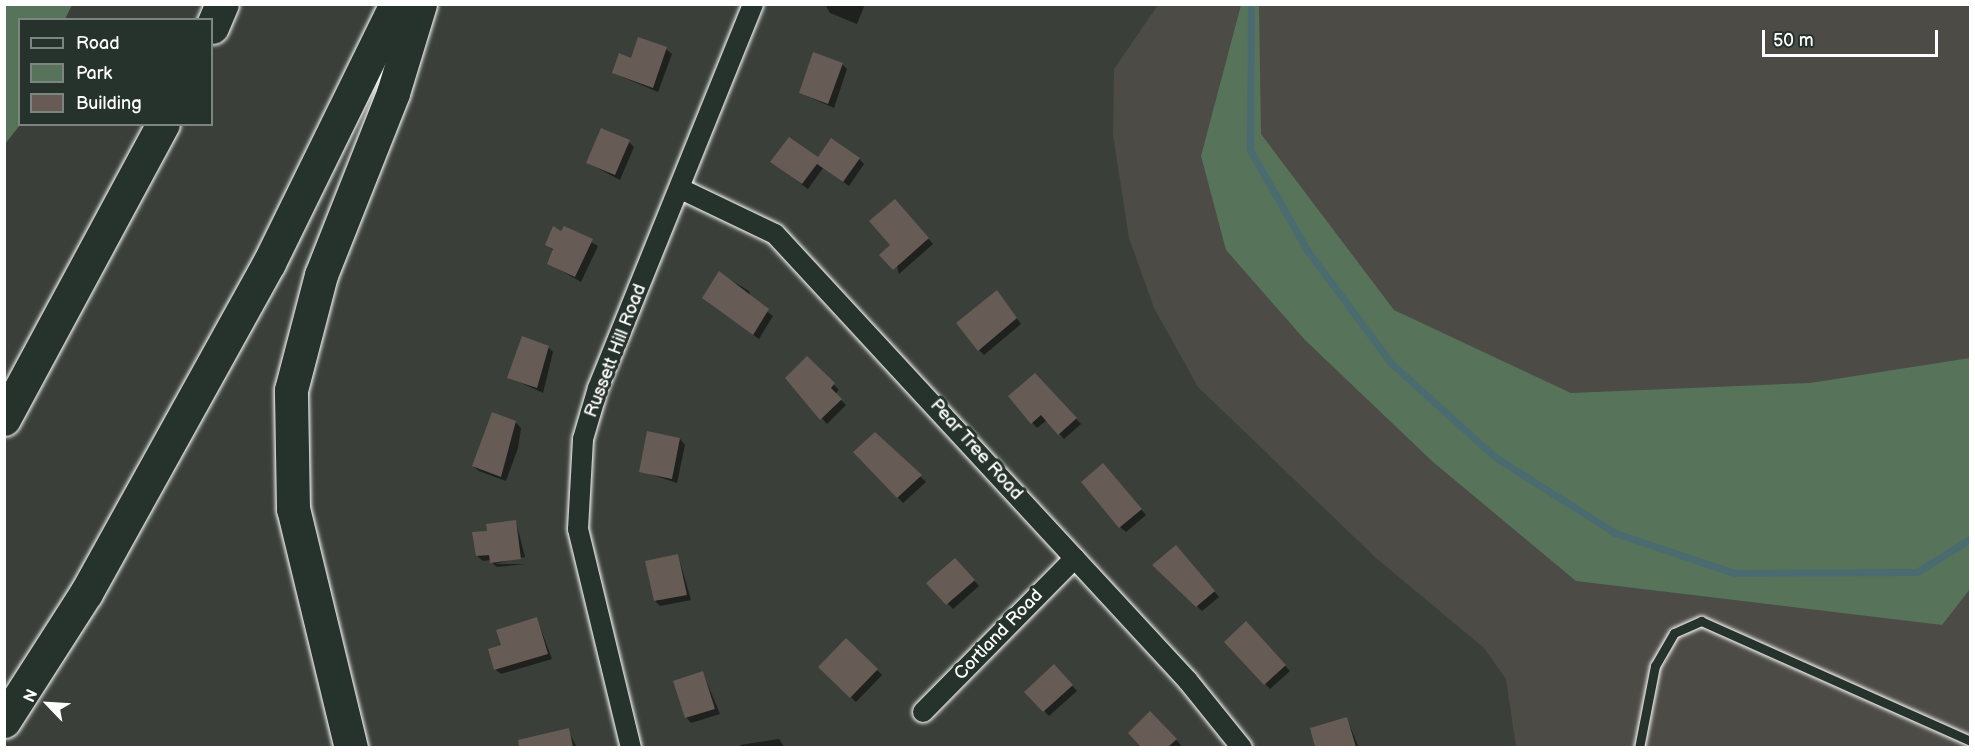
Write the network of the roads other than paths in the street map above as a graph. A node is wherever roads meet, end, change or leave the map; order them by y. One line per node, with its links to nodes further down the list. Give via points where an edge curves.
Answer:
1 (222, 4): 5 (highway)
2 (396, 4): 11 (highway, via 269,263 86,594)
3 (420, 4): 13 (highway, via 393,93 321,276 291,390 293,509)
4 (753, 4): 7 (street, Russett Hill Road)
5 (213, 25)
6 (162, 126): 8 (highway)
7 (681, 189): 9 (street, Pear Tree Road, via 775,234); 14 (street, Russett Hill Road, via 598,388 583,439 578,486 578,529)
8 (4, 419)
9 (1075, 558): 10 (street, Cortland Road); 15 (street, Pear Tree Road)
10 (923, 712)
11 (4, 721)
12 (1971, 741): 16 (lane, via 1701,621 1674,633 1655,666)
13 (351, 747)
14 (631, 747)
15 (1242, 747)
16 (1639, 747)

